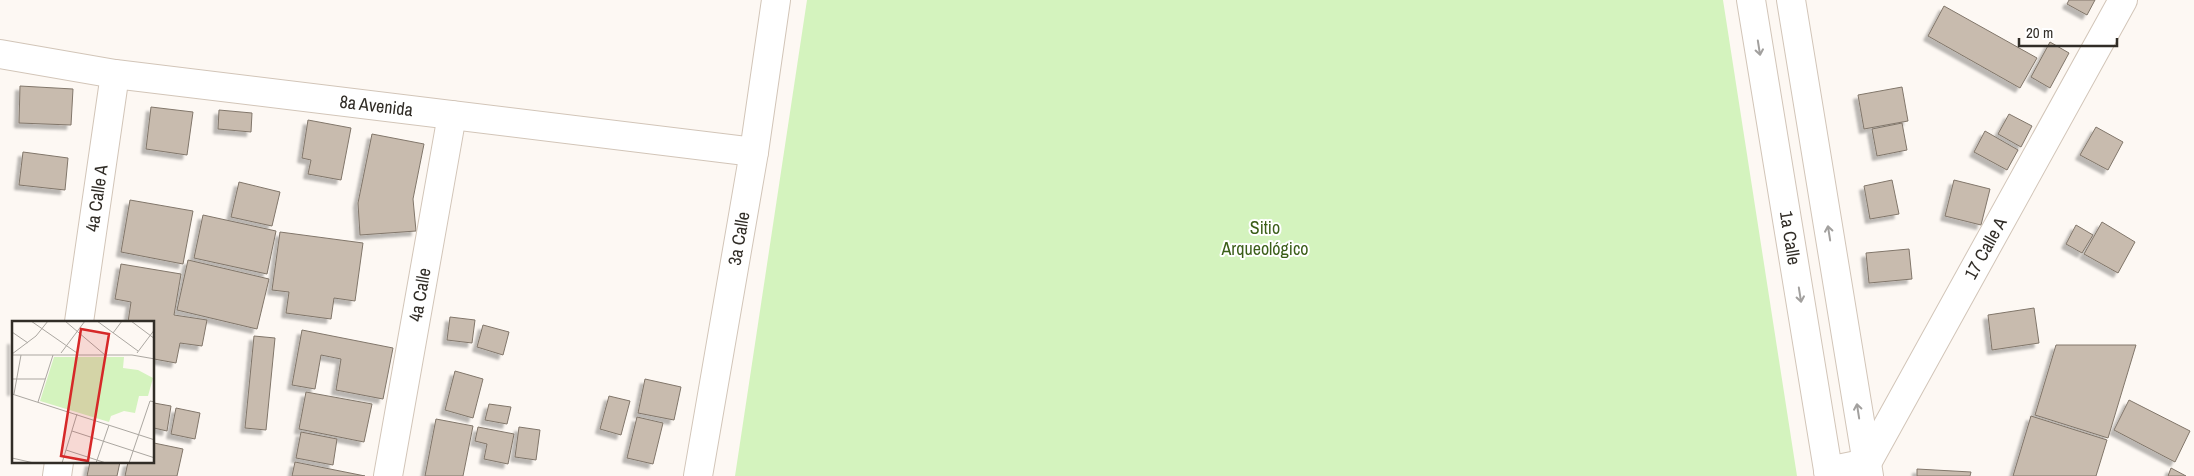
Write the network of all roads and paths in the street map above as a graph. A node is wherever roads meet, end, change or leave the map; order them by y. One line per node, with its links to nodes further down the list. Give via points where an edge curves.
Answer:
1 (776, 0): 8 (street, 3a Calle)
2 (1751, 0): 11 (street, 1a Calle, one-way to 11)
3 (1791, 0): 10 (street, one-way to 3)
4 (2123, 0): 10 (street, 17 Calle A)
5 (0, 54): 6 (street, 8a Avenida)
6 (115, 74): 7 (street, 8a Avenida); 9 (street, 4a Calle A)
7 (452, 115): 8 (street, 8a Avenida); 12 (street, 4a Calle)
8 (754, 152): 13 (street, 3a Calle)
9 (79, 321)
10 (1868, 469): 11 (street)
11 (1829, 473)
12 (388, 476)
13 (698, 476)

